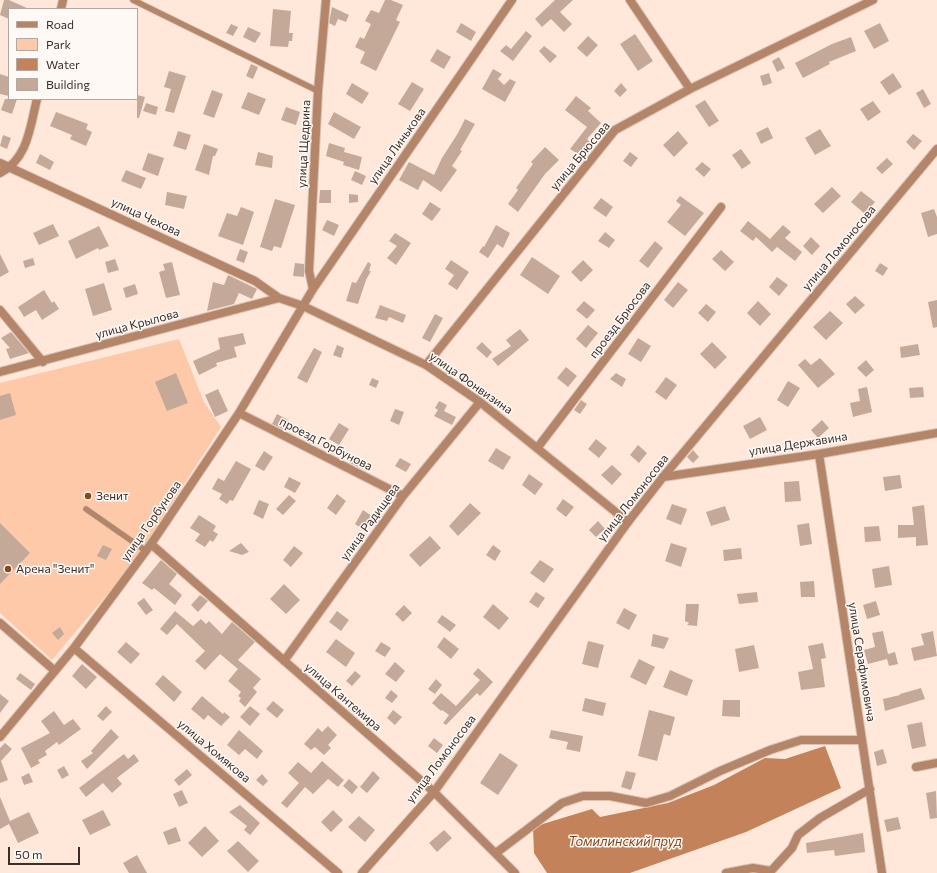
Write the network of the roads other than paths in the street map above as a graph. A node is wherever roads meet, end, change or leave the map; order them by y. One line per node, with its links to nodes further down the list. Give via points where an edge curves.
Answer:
1 (133, 0): 7 (lane)
2 (326, 0): 7 (street, улица Щедрина)
3 (512, 0): 14 (street, улица Линькова)
4 (630, 0): 6 (street)
5 (873, 0): 6 (street, улица Брюсова)
6 (690, 89): 19 (street, улица Брюсова, via 614,130)
7 (318, 92): 14 (street, улица Щедрина, via 309,271)
8 (38, 100): 11 (street, via 24,150)
9 (937, 149): 26 (street, улица Ломоносова)
10 (0, 163): 11 (street, улица Чехова)
11 (10, 168): 12 (street); 15 (street, улица Чехова, via 254,280)
12 (0, 173)
13 (721, 208): 24 (street, проезд Брюсова)
14 (313, 289): 16 (street, улица Линькова)
15 (279, 298): 16 (street, улица Фонвизина); 18 (street, улица Крылова)
16 (303, 306): 19 (street, улица Фонвизина); 22 (street, улица Горбунова)
17 (0, 310): 18 (street)
18 (43, 362): 20 (street, улица Крылова)
19 (426, 365): 21 (street, улица Фонвизина)
20 (0, 372)
21 (480, 402): 24 (street, улица Фонвизина); 27 (street, улица Радищева)
22 (238, 413): 27 (street, проезд Горбунова); 30 (street, улица Горбунова)
23 (937, 433): 25 (street, улица Державина)
24 (538, 447): 29 (street, улица Фонвизина)
25 (819, 454): 26 (street, улица Державина); 37 (street, улица Серафимовича)
26 (663, 477): 29 (street, улица Ломоносова)
27 (403, 496): 34 (street, улица Радищева)
28 (86, 509): 31 (lane)
29 (628, 522): 41 (street, улица Ломоносова)
30 (151, 544): 31 (street, улица Горбунова); 34 (street, улица Кантемира)
31 (146, 551): 33 (street, улица Горбунова)
32 (0, 623): 35 (street)
33 (74, 648): 35 (street, улица Горбунова); 44 (street, улица Хомякова)
34 (284, 661): 41 (street, улица Кантемира)
35 (55, 671): 36 (street, улица Горбунова)
36 (0, 737)
37 (862, 740): 40 (street, улица Серафимовича); 42 (street, via 801,740 720,771 670,796 646,803 610,796 583,796 562,803)
38 (937, 763): 39 (street)
39 (916, 767)
40 (870, 789): 43 (street, via 820,818 798,836 792,848); 48 (street, улица Серафимовича)
41 (434, 792): 42 (street, улица Кантемира); 45 (street, улица Ломоносова)
42 (496, 853): 46 (street, улица Кантемира)
43 (771, 872): 47 (street, via 753,868)
44 (338, 873)
45 (362, 873)
46 (515, 873)
47 (726, 873)
48 (882, 873)

